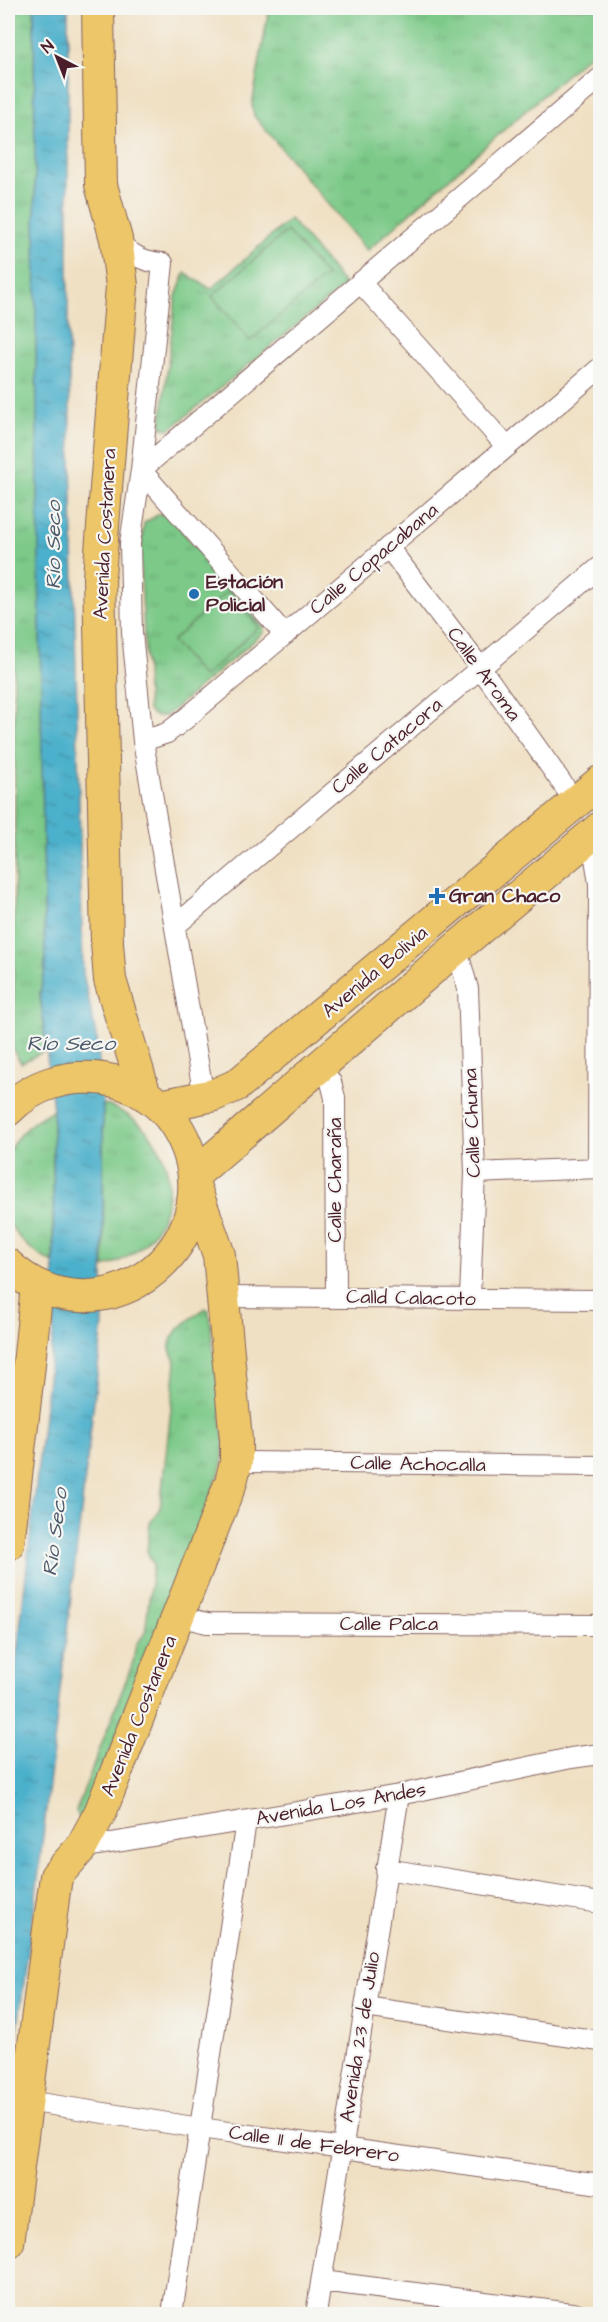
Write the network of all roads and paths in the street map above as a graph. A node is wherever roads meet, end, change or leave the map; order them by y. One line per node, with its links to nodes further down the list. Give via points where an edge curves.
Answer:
1 (98, 8): 3 (main road, Avenida Costanera, via 101,185)
2 (600, 78): 4 (street)
3 (116, 239): 7 (street, via 128,252 148,262 163,263); 19 (main road, Avenida Costanera, via 122,286 99,577 107,954 110,980)
4 (360, 282): 6 (street); 7 (street)
5 (600, 368): 6 (street, Calle Copacabana)
6 (507, 447): 8 (street, Calle Copacabana)
7 (141, 470): 10 (street); 12 (street, via 130,543 132,633)
8 (388, 547): 10 (street, Calle Copacabana); 11 (street, Calle Aroma)
9 (600, 567): 11 (street, Calle Catacora)
10 (285, 635): 12 (street, Calle Copacabana, via 167,733)
11 (480, 667): 14 (street, Calle Aroma); 16 (street, Calle Catacora)
12 (143, 741): 16 (street)
13 (600, 782): 14 (main road, Avenida Bolivia)
14 (576, 803): 20 (main road, Avenida Bolivia, via 253,1073 230,1090)
15 (591, 835): 17 (main road, Avenida Bolivia); 22 (street, via 599,885)
16 (175, 926): 20 (street)
17 (453, 951): 18 (main road, Avenida Bolivia); 23 (street, Calle Chuma, via 460,960 468,988)
18 (320, 1067): 24 (main road, Avenida Bolivia); 28 (street, Calle Charaña, via 332,1082 335,1098)
19 (145, 1096): 20 (main road, Avenida Bolivia); 21 (main road, via 93,1078 57,1081 24,1096); 24 (main road, Avenida Costanera, via 182,1135)
20 (204, 1097)
21 (8, 1109)
22 (599, 1168): 23 (street)
23 (475, 1173): 29 (street, Calle Chuma)
24 (194, 1182): 26 (main road, via 188,1224 170,1256 157,1269 126,1288 90,1296); 27 (main road, Avenida Costanera, via 219,1255)
25 (8, 1265): 26 (main road)
26 (45, 1289): 32 (main road)
27 (222, 1297): 28 (street, Calld Calacoto); 33 (main road, Avenida Costanera)
28 (336, 1297): 29 (street, Calld Calacoto)
29 (470, 1298): 30 (street, Calld Calacoto)
30 (600, 1300)
31 (8, 1349): 32 (main road)
32 (28, 1374): 35 (main road)
33 (236, 1462): 34 (street, Calle Achocalla); 36 (main road, Avenida Costanera)
34 (600, 1466)
35 (8, 1544)
36 (178, 1616): 37 (street, Calle Palca, via 207,1623); 41 (main road, Avenida Costanera, via 100,1813)
37 (600, 1625)
38 (600, 1754): 39 (street, Avenida Los Andes)
39 (399, 1795): 40 (street, Avenida Los Andes); 42 (street, Avenida 23 de Julio)
40 (246, 1821): 41 (street, Avenida Los Andes); 47 (street)
41 (81, 1848): 46 (main road, Avenida Costanera, via 56,1876)
42 (386, 1869): 43 (street); 44 (street, Avenida 23 de Julio)
43 (600, 1903)
44 (365, 2007): 45 (street); 48 (street, Avenida 23 de Julio)
45 (600, 2042)
46 (27, 2101): 47 (street, Calle 11 de Febrero); 50 (main road, Avenida Costanera)
47 (200, 2128): 48 (street, Calle 11 de Febrero); 52 (street)
48 (342, 2148): 49 (street, Calle 11 de Febrero); 51 (street, Avenida 23 de Julio)
49 (600, 2184)
50 (8, 2243)
51 (322, 2281): 53 (street, Avenida 23 de Julio); 54 (street)
52 (172, 2314)
53 (316, 2314)
54 (579, 2314)

